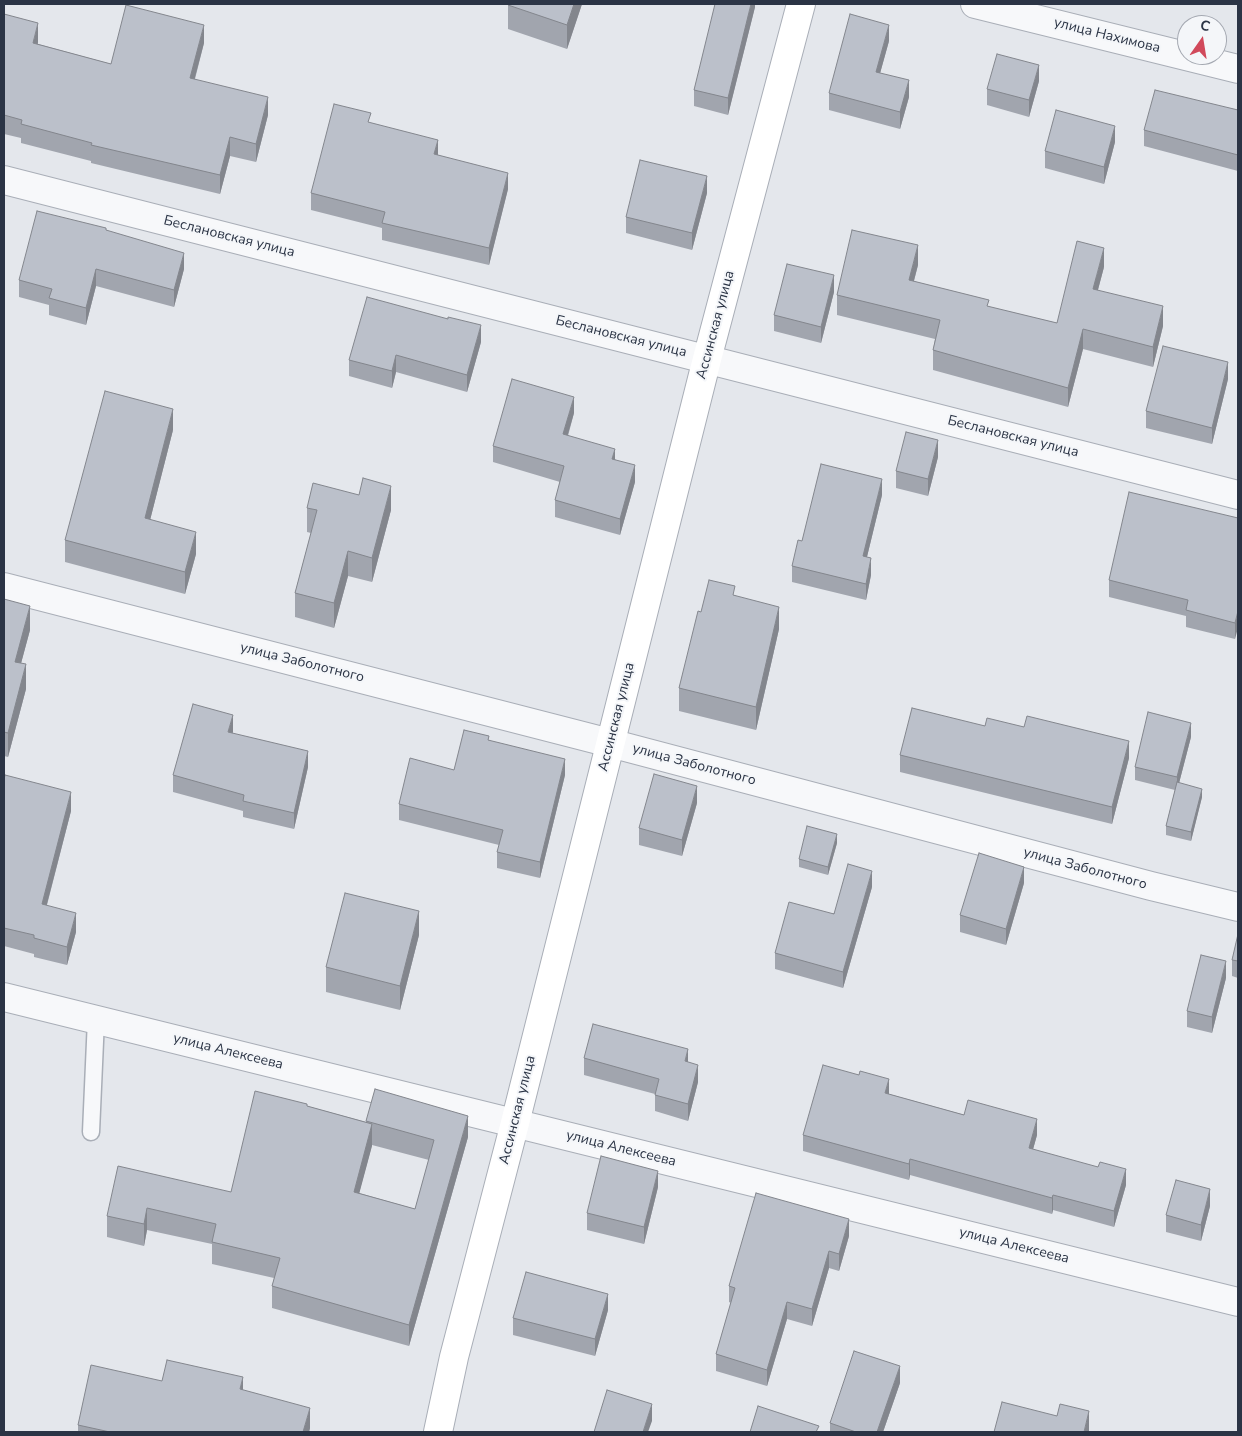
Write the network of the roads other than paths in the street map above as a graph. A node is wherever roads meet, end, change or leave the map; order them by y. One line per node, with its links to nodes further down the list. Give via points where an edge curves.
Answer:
1 (801, 4): 5 (street, Ассинская улица)
2 (975, 4): 3 (street, улица Нахимова)
3 (1238, 69)
4 (4, 180): 5 (street, Беслановская улица)
5 (707, 359): 6 (street, Беслановская улица); 8 (street, Ассинская улица)
6 (1238, 495)
7 (4, 586): 8 (street, улица Заболотного)
8 (610, 743): 9 (street, улица Заболотного); 12 (street, Ассинская улица)
9 (1238, 907)
10 (4, 997): 11 (street, улица Алексеева)
11 (96, 1019): 12 (street, улица Алексеева); 13 (lane)
12 (515, 1123): 14 (street, улица Алексеева); 15 (street, Ассинская улица, via 454,1357)
13 (91, 1132)
14 (1238, 1302)
15 (438, 1432)

